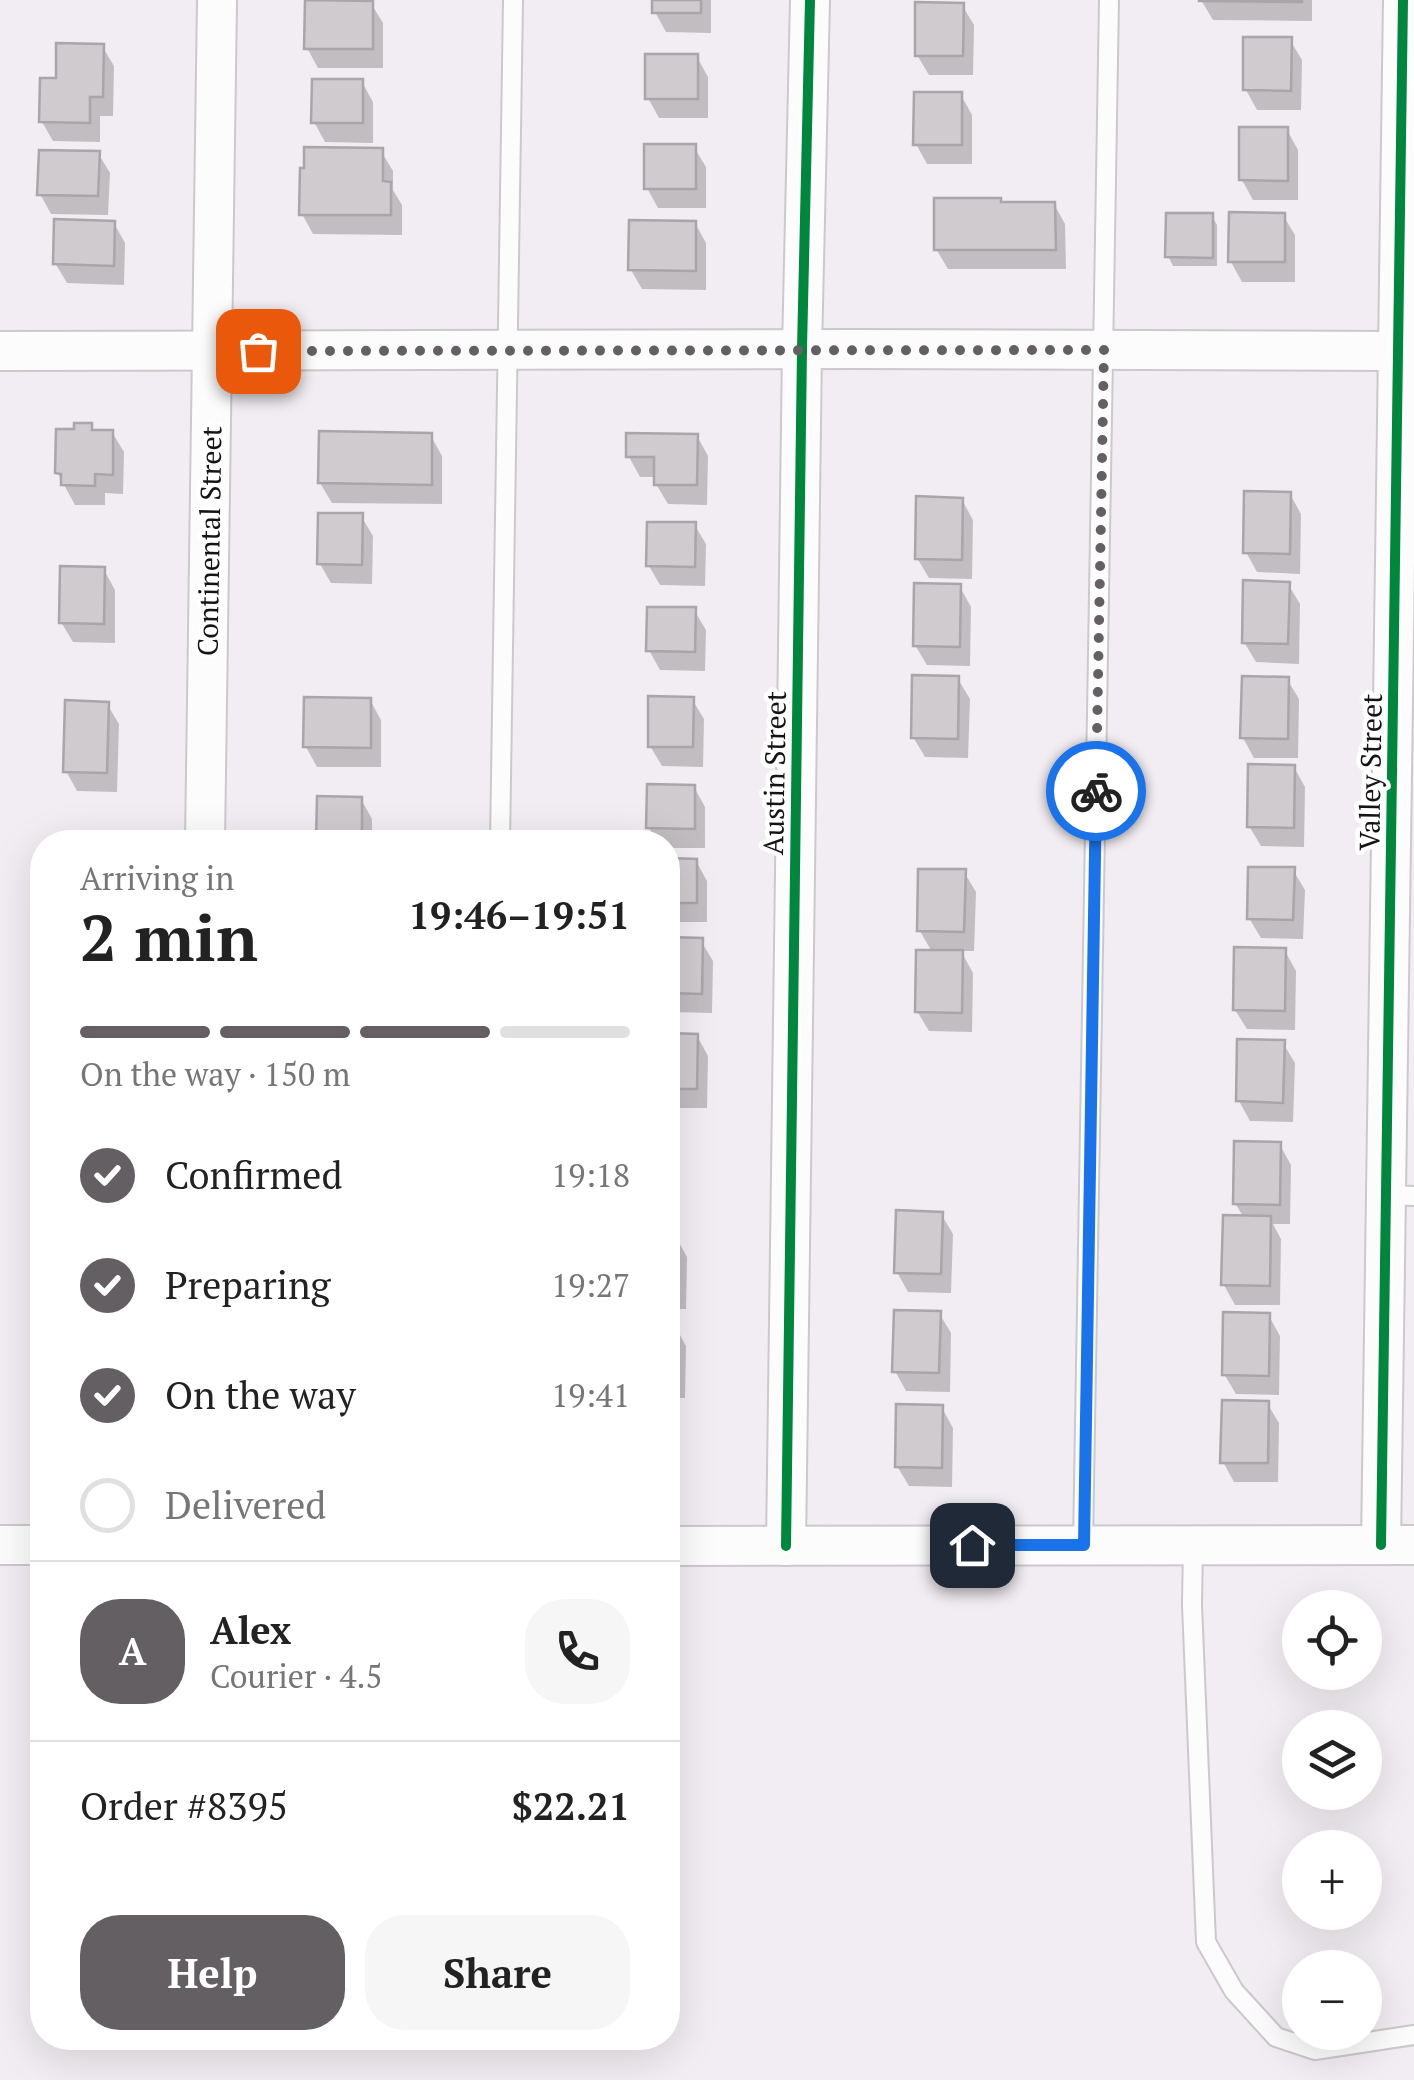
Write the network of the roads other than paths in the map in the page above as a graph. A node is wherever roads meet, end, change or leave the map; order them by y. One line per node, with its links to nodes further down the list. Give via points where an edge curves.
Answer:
1 (217, 0): 10 (street, Continental Street)
2 (513, 0): 8 (lane)
3 (810, 0): 6 (street, Austin Street)
4 (1109, 0): 9 (lane)
5 (1403, 0): 11 (street, Valley Street)
6 (802, 349): 8 (street); 9 (street); 22 (street, Austin Street)
7 (0, 350): 10 (street)
8 (508, 350): 10 (street); 14 (lane)
9 (1104, 350): 11 (street); 18 (lane)
10 (211, 351): 13 (street, Continental Street)
11 (1397, 351): 12 (street, Valley Street)
12 (1404, 624): 15 (street, Valley Street)
13 (204, 830)
14 (500, 830)
15 (1400, 1196): 20 (street, Valley Street)
16 (0, 1545): 17 (street)
17 (30, 1545)
18 (1084, 1545): 19 (street); 22 (street)
19 (1193, 1545): 20 (street); 23 (lane, via 1206,1942 1234,1991 1276,2037 1315,2050)
20 (1398, 1545)
21 (680, 1546): 22 (street)
22 (786, 1546)
23 (1414, 2035)

